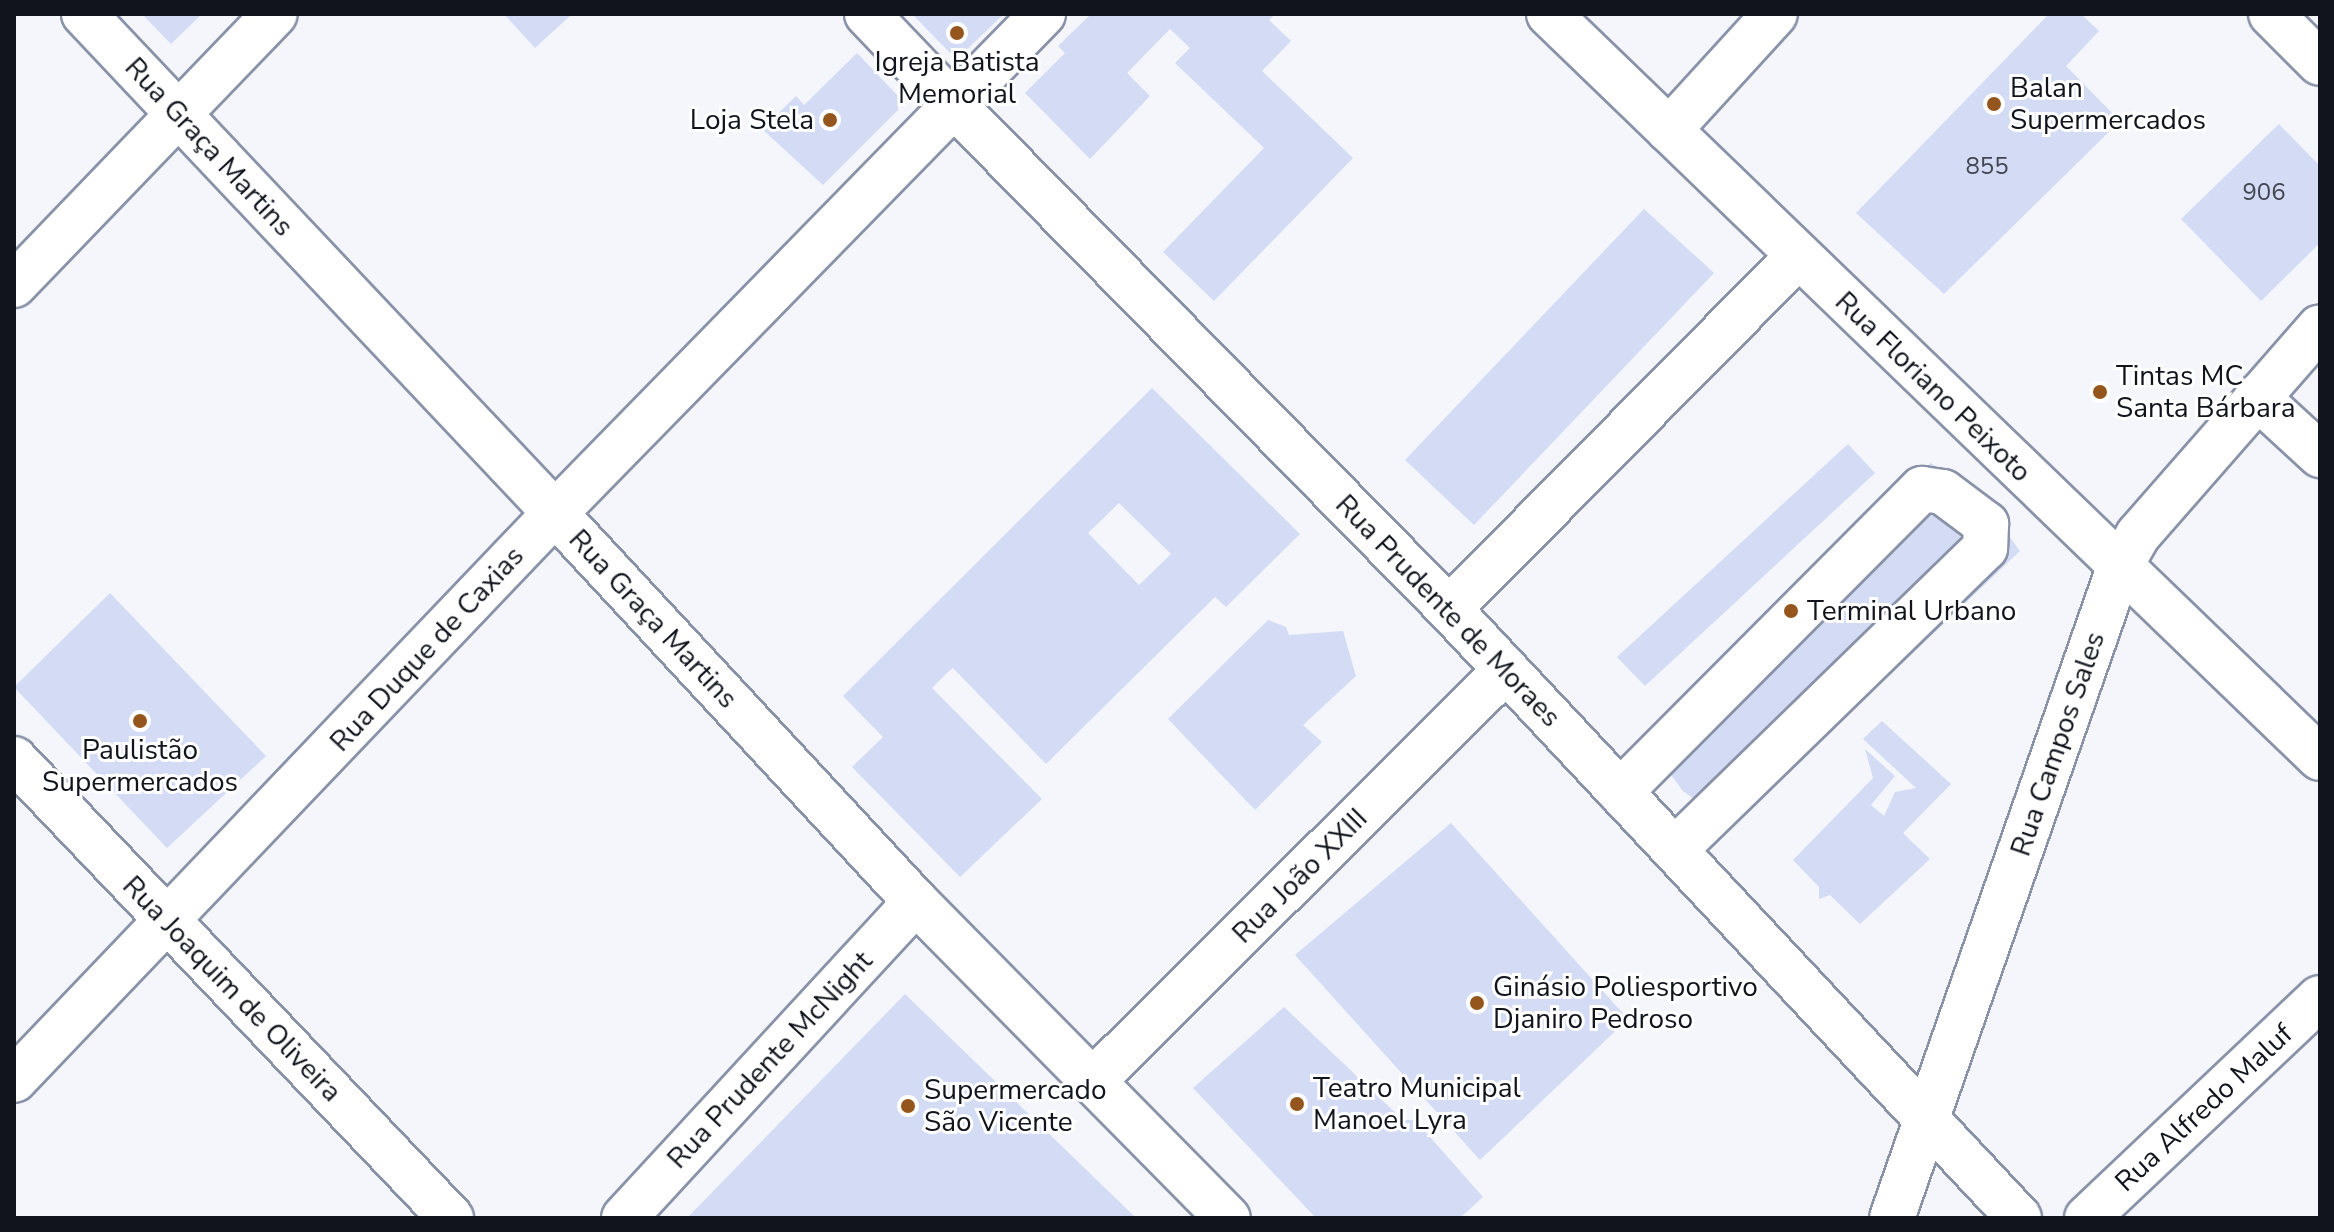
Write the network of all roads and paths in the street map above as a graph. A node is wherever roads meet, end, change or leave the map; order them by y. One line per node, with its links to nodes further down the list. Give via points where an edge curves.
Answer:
1 (84, 14): 10 (street, Rua Graça Martins)
2 (275, 14): 10 (street)
3 (867, 14): 9 (street, Rua Prudente de Moraes)
4 (1043, 14): 9 (street, Rua Duque de Caxias)
5 (1549, 14): 11 (street, Rua Floriano Peixoto)
6 (1775, 14): 11 (street)
7 (2271, 14): 8 (street)
8 (2320, 63)
9 (955, 106): 17 (street, Rua Duque de Caxias); 19 (street, Rua Prudente de Moraes)
10 (178, 113): 13 (street); 17 (street, Rua Graça Martins)
11 (1669, 130): 12 (street, Rua Floriano Peixoto)
12 (1797, 257): 18 (street, Rua Floriano Peixoto); 19 (street)
13 (14, 285)
14 (2320, 327): 15 (street, Rua Campos Sales)
15 (2257, 397): 16 (street); 18 (street, Rua Campos Sales, via 2138,535)
16 (2320, 455)
17 (555, 513): 25 (street, Rua Graça Martins); 26 (street, Rua Duque de Caxias)
18 (2119, 568): 21 (street, Rua Floriano Peixoto); 30 (street, Rua Campos Sales)
19 (1449, 609): 20 (street, Rua Prudente de Moraes)
20 (1506, 670): 23 (street, Rua Prudente de Moraes); 29 (street, Rua João XXIII)
21 (2320, 758)
22 (14, 759): 26 (street, Rua Joaquim de Oliveira)
23 (1620, 792): 24 (street, Rua Prudente de Moraes); 24 (street, via 1922,489 1943,492 1986,524 1985,548)
24 (1675, 849): 30 (street, Rua Prudente de Moraes)
25 (916, 902): 29 (street, Rua Graça Martins); 32 (street, Rua Prudente McNight)
26 (168, 922): 28 (street, Rua Duque de Caxias); 31 (street, Rua Joaquim de Oliveira)
27 (2320, 998): 36 (street, Rua Alfredo Maluf)
28 (14, 1080)
29 (1093, 1081): 33 (street, Rua Graça Martins)
30 (1928, 1117): 34 (street, Rua Campos Sales); 35 (street, Rua Prudente de Moraes)
31 (451, 1218)
32 (624, 1218)
33 (1228, 1218)
34 (1892, 1218)
35 (2019, 1218)
36 (2087, 1218)

